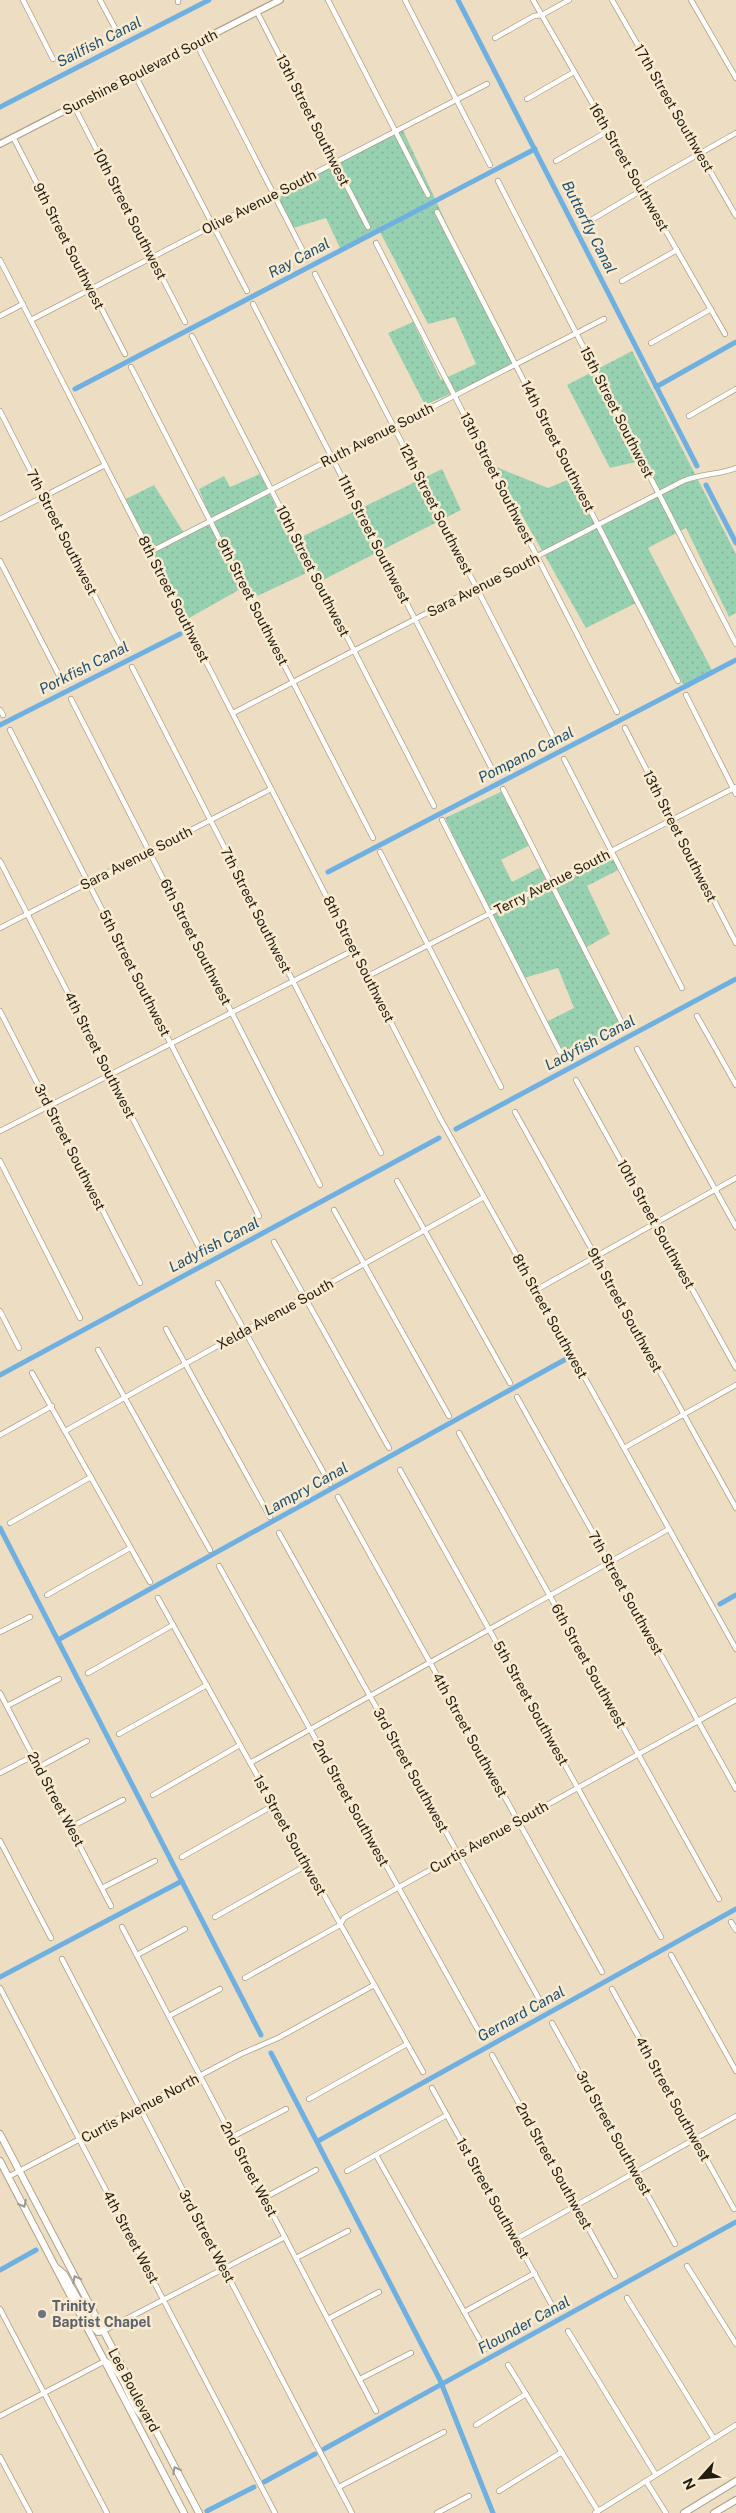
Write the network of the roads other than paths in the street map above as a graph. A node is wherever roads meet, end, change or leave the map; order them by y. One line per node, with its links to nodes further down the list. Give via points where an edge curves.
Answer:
1 (23, 0): 15 (street)
2 (100, 0): 12 (street)
3 (280, 0): 10 (street, Sunshine Boulevard South)
4 (328, 0): 24 (street)
5 (405, 0): 21 (street)
6 (533, 0): 11 (street, 16th Street Southwest)
7 (569, 0): 11 (street)
8 (612, 0): 28 (street, 17th Street Southwest)
9 (691, 0): 18 (street)
10 (257, 12): 14 (street, Sunshine Boulevard South); 30 (street, 13th Street Southwest)
11 (542, 15): 13 (street, via 534,16); 16 (street, 16th Street Southwest)
12 (115, 28)
13 (495, 38)
14 (196, 43): 17 (street, Sunshine Boulevard South); 34 (street)
15 (53, 59)
16 (574, 72): 20 (street); 23 (street, 16th Street Southwest)
17 (135, 75): 22 (street, Sunshine Boulevard South); 39 (street)
18 (736, 78)
19 (487, 84): 21 (street, Olive Avenue South)
20 (528, 99)
21 (457, 100): 24 (street, Olive Avenue South); 31 (street)
22 (74, 106): 26 (street, Sunshine Boulevard South); 43 (street, 10th Street Southwest)
23 (608, 131): 29 (street); 33 (street, 16th Street Southwest)
24 (396, 132): 30 (street, Olive Avenue South); 35 (street)
25 (736, 133): 28 (street)
26 (13, 137): 27 (street, Sunshine Boulevard South); 48 (street, 9th Street Southwest)
27 (0, 144)
28 (700, 153): 33 (street, via 646,184); 37 (street, 17th Street Southwest)
29 (556, 161)
30 (335, 163): 34 (street, Olive Avenue South); 40 (street, 13th Street Southwest)
31 (490, 165)
32 (498, 181): 57 (street, 15th Street Southwest)
33 (642, 190): 38 (street); 42 (street, 16th Street Southwest)
34 (274, 194): 39 (street, Olive Avenue South); 44 (street)
35 (428, 195)
36 (437, 212): 62 (street, 14th Street Southwest)
37 (736, 216)
38 (588, 222)
39 (213, 226): 43 (street, Olive Avenue South); 49 (street)
40 (368, 228)
41 (376, 243): 65 (street, 13th Street Southwest)
42 (677, 250): 47 (street); 52 (street, 16th Street Southwest)
43 (152, 257): 48 (street, Olive Avenue South); 56 (street, 10th Street Southwest)
44 (308, 259)
45 (0, 260): 50 (street, 8th Street Southwest)
46 (315, 274): 68 (street, 12th Street Southwest)
47 (622, 281)
48 (91, 288): 55 (street, Olive Avenue South); 61 (street, 9th Street Southwest)
49 (246, 291)
50 (23, 304): 53 (street); 55 (street, 8th Street Southwest)
51 (253, 304): 69 (street, 11th Street Southwest)
52 (711, 310): 58 (street, 16th Street Southwest); 60 (street)
53 (0, 316)
54 (604, 319): 57 (street, Ruth Avenue South)
55 (30, 320): 70 (street, 8th Street Southwest)
56 (185, 322)
57 (576, 333): 62 (street, Ruth Avenue South); 73 (street, 15th Street Southwest)
58 (725, 334)
59 (192, 336): 72 (street, 10th Street Southwest)
60 (651, 343)
61 (125, 354)
62 (516, 364): 65 (street, Ruth Avenue South); 77 (street, 14th Street Southwest)
63 (131, 367): 76 (street, 9th Street Southwest)
64 (736, 389): 67 (street)
65 (454, 396): 68 (street, Ruth Avenue South); 79 (street, 13th Street Southwest)
66 (0, 411): 74 (street, 7th Street Southwest)
67 (689, 416)
68 (394, 427): 69 (street, Ruth Avenue South); 81 (street, 12th Street Southwest)
69 (332, 458): 72 (street, Ruth Avenue South); 82 (street, 11th Street Southwest)
70 (105, 465): 74 (street); 78 (street, 8th Street Southwest)
71 (736, 468): 73 (street, Sara Avenue South, via 693,477)
72 (272, 490): 76 (street, Ruth Avenue South); 84 (street, 10th Street Southwest)
73 (659, 494): 77 (street, Sara Avenue South); 83 (street, 15th Street Southwest)
74 (44, 497): 75 (street); 85 (street, 7th Street Southwest)
75 (0, 519)
76 (211, 521): 78 (street, Ruth Avenue South); 88 (street, 9th Street Southwest)
77 (598, 526): 79 (street, Sara Avenue South); 87 (street, 14th Street Southwest)
78 (150, 552): 93 (street, 8th Street Southwest)
79 (537, 557): 81 (street, Sara Avenue South); 92 (street, 13th Street Southwest)
80 (0, 561): 89 (street)
81 (476, 588): 82 (street, Sara Avenue South); 96 (street, 12th Street Southwest)
82 (415, 620): 84 (street, Sara Avenue South); 98 (street, 11th Street Southwest)
83 (736, 644)
84 (354, 651): 88 (street, Sara Avenue South); 103 (street, 10th Street Southwest)
85 (124, 653)
86 (132, 667): 104 (street, 7th Street Southwest)
87 (678, 680)
88 (294, 682): 93 (street, Sara Avenue South); 107 (street, 9th Street Southwest)
89 (63, 683)
90 (686, 696): 100 (street)
91 (71, 699): 108 (street, 6th Street Southwest)
92 (617, 712)
93 (232, 713): 99 (street, 8th Street Southwest)
94 (625, 728): 106 (street, 13th Street Southwest)
95 (10, 730): 113 (street, 5th Street Southwest)
96 (557, 744)
97 (564, 759): 109 (street)
98 (495, 775)
99 (271, 788): 104 (street, Sara Avenue South); 119 (street, 8th Street Southwest)
100 (735, 788): 102 (street); 106 (street, Terry Avenue South)
101 (503, 789): 112 (street)
102 (736, 794)
103 (434, 806)
104 (210, 820): 108 (street, Sara Avenue South); 121 (street, 7th Street Southwest)
105 (442, 820): 115 (street)
106 (672, 820): 109 (street, Terry Avenue South); 117 (street, 13th Street Southwest)
107 (374, 838)
108 (149, 851): 113 (street, Sara Avenue South); 124 (street, 6th Street Southwest)
109 (611, 851): 112 (street, Terry Avenue South); 122 (street)
110 (380, 852): 118 (street)
111 (0, 861): 114 (street, 4th Street Southwest)
112 (550, 882): 115 (street, Terry Avenue South); 126 (street)
113 (88, 883): 114 (street, Sara Avenue South); 127 (street, 5th Street Southwest)
114 (27, 914): 116 (street, Sara Avenue South); 130 (street, 4th Street Southwest)
115 (490, 914): 118 (street, Terry Avenue South); 129 (street)
116 (0, 928)
117 (736, 943)
118 (428, 945): 120 (street, Terry Avenue South); 133 (street)
119 (354, 950): 120 (street, 8th Street Southwest); 121 (street)
120 (368, 976): 143 (street, 8th Street Southwest)
121 (293, 981): 124 (street); 137 (street, 7th Street Southwest)
122 (682, 988)
123 (0, 1011): 134 (street, 3rd Street Southwest)
124 (232, 1012): 127 (street); 141 (street, 6th Street Southwest)
125 (698, 1016): 132 (street)
126 (621, 1021)
127 (171, 1044): 130 (street); 145 (street, 5th Street Southwest)
128 (637, 1049): 142 (street)
129 (560, 1052)
130 (110, 1075): 134 (street); 150 (street, 4th Street Southwest)
131 (576, 1080): 146 (street, 10th Street Southwest)
132 (736, 1085)
133 (501, 1087)
134 (49, 1106): 136 (street); 153 (street, 3rd Street Southwest)
135 (515, 1112): 151 (street, 9th Street Southwest)
136 (0, 1131)
137 (381, 1153)
138 (0, 1161): 158 (street)
139 (736, 1178): 142 (street)
140 (397, 1181): 148 (street)
141 (320, 1185)
142 (715, 1190): 146 (street); 147 (street)
143 (484, 1197): 148 (street, Xelda Avenue South); 155 (street, 8th Street Southwest)
144 (334, 1210): 152 (street)
145 (259, 1216)
146 (656, 1223): 151 (street); 164 (street, 10th Street Southwest)
147 (736, 1227)
148 (424, 1230): 152 (street, Xelda Avenue South); 166 (street)
149 (274, 1242): 156 (street)
150 (200, 1249)
151 (596, 1256): 155 (street); 171 (street, 9th Street Southwest)
152 (364, 1264): 156 (street, Xelda Avenue South); 172 (street)
153 (140, 1283)
154 (218, 1283): 160 (street)
155 (536, 1290): 177 (street, 8th Street Southwest)
156 (305, 1297): 160 (street, Xelda Avenue South); 176 (street)
157 (0, 1311): 161 (street)
158 (80, 1318)
159 (166, 1329): 163 (street)
160 (245, 1330): 163 (street, Xelda Avenue South); 180 (street)
161 (19, 1348)
162 (98, 1350): 168 (street)
163 (185, 1364): 168 (street, Xelda Avenue South); 183 (street)
164 (736, 1368)
165 (32, 1373): 170 (street)
166 (510, 1384)
167 (736, 1385): 171 (street)
168 (125, 1397): 173 (street, Xelda Avenue South); 188 (street)
169 (517, 1397): 189 (street, 7th Street Southwest)
170 (52, 1406): 173 (street); 175 (street)
171 (684, 1415): 177 (street); 182 (street, 9th Street Southwest)
172 (449, 1416)
173 (65, 1431): 179 (street)
174 (458, 1433): 193 (street, 6th Street Southwest)
175 (0, 1435)
176 (389, 1448)
177 (624, 1448): 185 (street, 8th Street Southwest)
178 (400, 1470): 197 (street, 5th Street Southwest)
179 (91, 1477): 184 (street); 187 (street)
180 (330, 1484)
181 (338, 1498): 200 (street, 4th Street Southwest)
182 (736, 1508)
183 (270, 1517)
184 (10, 1523)
185 (669, 1529): 189 (street); 199 (street, 8th Street Southwest)
186 (279, 1533): 205 (street, 3rd Street Southwest)
187 (130, 1548): 191 (street); 192 (street)
188 (210, 1550)
189 (610, 1563): 193 (street); 208 (street, 7th Street Southwest)
190 (219, 1566): 209 (street, 2nd Street Southwest)
191 (150, 1582)
192 (47, 1594)
193 (550, 1596): 197 (street); 213 (street, 6th Street Southwest)
194 (158, 1598): 196 (street, 1st Street Southwest)
195 (30, 1617): 198 (street)
196 (174, 1625): 201 (street); 203 (street, 1st Street Southwest)
197 (490, 1629): 200 (street); 218 (street, 5th Street Southwest)
198 (0, 1632)
199 (736, 1649)
200 (430, 1663): 205 (street); 223 (street, 4th Street Southwest)
201 (88, 1673)
202 (59, 1679): 207 (street)
203 (207, 1686): 210 (street); 212 (street, 1st Street Southwest)
204 (0, 1693): 207 (street, 2nd Street West)
205 (370, 1697): 209 (street); 226 (street, 3rd Street Southwest)
206 (736, 1700): 208 (street, Curtis Avenue South)
207 (7, 1706): 214 (street, 2nd Street West)
208 (698, 1721): 213 (street, Curtis Avenue South); 219 (street, 7th Street Southwest)
209 (310, 1730): 215 (street); 231 (street, 2nd Street Southwest)
210 (119, 1734)
211 (87, 1742): 216 (street)
212 (240, 1745): 215 (street, 1st Street Southwest); 220 (street)
213 (638, 1754): 218 (street, Curtis Avenue South); 232 (street, 6th Street Southwest)
214 (33, 1756): 216 (street, 2nd Street West); 217 (street)
215 (250, 1763): 222 (street, 1st Street Southwest)
216 (39, 1767): 224 (street, 2nd Street West)
217 (0, 1773)
218 (578, 1788): 223 (street, Curtis Avenue South); 240 (street, 5th Street Southwest)
219 (736, 1789)
220 (153, 1795)
221 (124, 1800): 224 (street)
222 (274, 1805): 227 (street); 229 (street, 1st Street Southwest)
223 (518, 1821): 226 (street, Curtis Avenue South); 245 (street, 4th Street Southwest)
224 (70, 1827): 230 (street, 2nd Street West)
225 (0, 1841): 241 (street)
226 (458, 1854): 231 (street, Curtis Avenue South); 251 (street, 3rd Street Southwest)
227 (182, 1857)
228 (155, 1860): 230 (street)
229 (307, 1865): 234 (street); 236 (street, 1st Street Southwest)
230 (102, 1888): 233 (street, 2nd Street West)
231 (399, 1888): 236 (street, Curtis Avenue South, via 344,1918); 254 (street, 2nd Street Southwest)
232 (719, 1899)
233 (111, 1906)
234 (215, 1917)
235 (731, 1922): 239 (street)
236 (340, 1925): 246 (street, Curtis Avenue South); 247 (street, 1st Street Southwest)
237 (122, 1927): 242 (street, 2nd Street West)
238 (185, 1929): 242 (street)
239 (736, 1930)
240 (662, 1937)
241 (51, 1938)
242 (137, 1955): 252 (street, 2nd Street West)
243 (671, 1955): 257 (street)
244 (62, 1959): 262 (street, 3rd Street West)
245 (602, 1972)
246 (245, 1978)
247 (374, 1985): 255 (street, 1st Street Southwest); 259 (street, Curtis Avenue North)
248 (0, 1988): 269 (street, 4th Street West)
249 (612, 1988): 268 (street, 4th Street Southwest)
250 (220, 1989): 252 (street)
251 (543, 2006)
252 (169, 2016): 259 (street, 2nd Street West)
253 (552, 2023): 275 (street, 3rd Street Southwest)
254 (483, 2039)
255 (407, 2044): 258 (street, 1st Street Southwest); 261 (street)
256 (492, 2055): 278 (street, 2nd Street Southwest)
257 (736, 2070)
258 (423, 2072)
259 (201, 2076): 262 (street, Curtis Avenue North); 267 (street, 2nd Street West)
260 (432, 2088): 264 (street, 1st Street Southwest)
261 (309, 2099)
262 (140, 2108): 269 (street, Curtis Avenue North); 286 (street, 3rd Street West)
263 (286, 2109): 267 (street)
264 (447, 2116): 270 (street); 282 (street, 1st Street Southwest)
265 (736, 2116): 268 (street)
266 (0, 2134): 273 (main road, Lee Boulevard)
267 (232, 2136): 277 (street, 2nd Street West)
268 (695, 2138): 275 (street); 279 (street, 4th Street Southwest)
269 (79, 2139): 273 (street, Curtis Avenue North); 292 (street, 4th Street West)
270 (376, 2155): 274 (street); 295 (street)
271 (0, 2161): 276 (main road, Lee Boulevard)
272 (316, 2170): 277 (street)
273 (20, 2171): 276 (street, Curtis Avenue North); 297 (main road, Lee Boulevard, one-way to 273)
274 (347, 2171)
275 (636, 2172): 278 (street); 283 (street, 3rd Street Southwest)
276 (8, 2177): 287 (main road, Lee Boulevard, one-way to 287)
277 (264, 2198): 281 (street, 2nd Street West)
278 (576, 2205): 282 (street); 289 (street, 2nd Street Southwest)
279 (734, 2209)
280 (348, 2231): 284 (street)
281 (285, 2237): 284 (street, 2nd Street West); 286 (street)
282 (516, 2239): 288 (street, 1st Street Southwest)
283 (676, 2244)
284 (296, 2258): 296 (street, 2nd Street West)
285 (687, 2266): 299 (street)
286 (224, 2268): 292 (street); 319 (street, 3rd Street West)
287 (56, 2269): 297 (main road, via 64,2274 94,2328 98,2332); 302 (main road, Lee Boulevard)
288 (535, 2273): 293 (street, 1st Street Southwest); 295 (street)
289 (615, 2276)
290 (379, 2292): 296 (street)
291 (627, 2298): 313 (street)
292 (163, 2300): 297 (street); 328 (street, 4th Street West)
293 (554, 2308)
294 (0, 2309): 305 (street)
295 (464, 2312): 300 (street)
296 (328, 2319): 304 (street, 2nd Street West)
297 (103, 2331): 309 (main road, Lee Boulevard)
298 (568, 2332): 316 (street)
299 (736, 2344)
300 (485, 2349)
301 (411, 2353): 304 (street)
302 (105, 2361): 305 (street); 309 (main road, via 115,2368 143,2419); 326 (main road, Lee Boulevard)
303 (508, 2366): 306 (street)
304 (360, 2379): 307 (street, 2nd Street West)
305 (44, 2393): 308 (street); 325 (street)
306 (526, 2394): 310 (street); 314 (street)
307 (376, 2411)
308 (0, 2416)
309 (153, 2425): 327 (main road, Lee Boulevard, one-way to 309)
310 (476, 2425)
311 (736, 2425): 313 (street)
312 (444, 2432): 319 (street)
313 (714, 2439): 316 (street)
314 (562, 2452): 320 (street); 323 (street)
315 (0, 2457): 324 (street)
316 (656, 2475): 317 (street)
317 (646, 2481): 323 (street); 331 (street)
318 (736, 2482): 332 (main road)
319 (339, 2487): 329 (street, 3rd Street West)
320 (499, 2491)
321 (468, 2496): 330 (street)
322 (736, 2500): 333 (main road)
323 (596, 2512)
324 (30, 2513)
325 (107, 2513)
326 (184, 2513)
327 (199, 2513)
328 (275, 2513)
329 (352, 2513)
330 (437, 2513)
331 (666, 2513)
332 (684, 2513)
333 (714, 2513)

